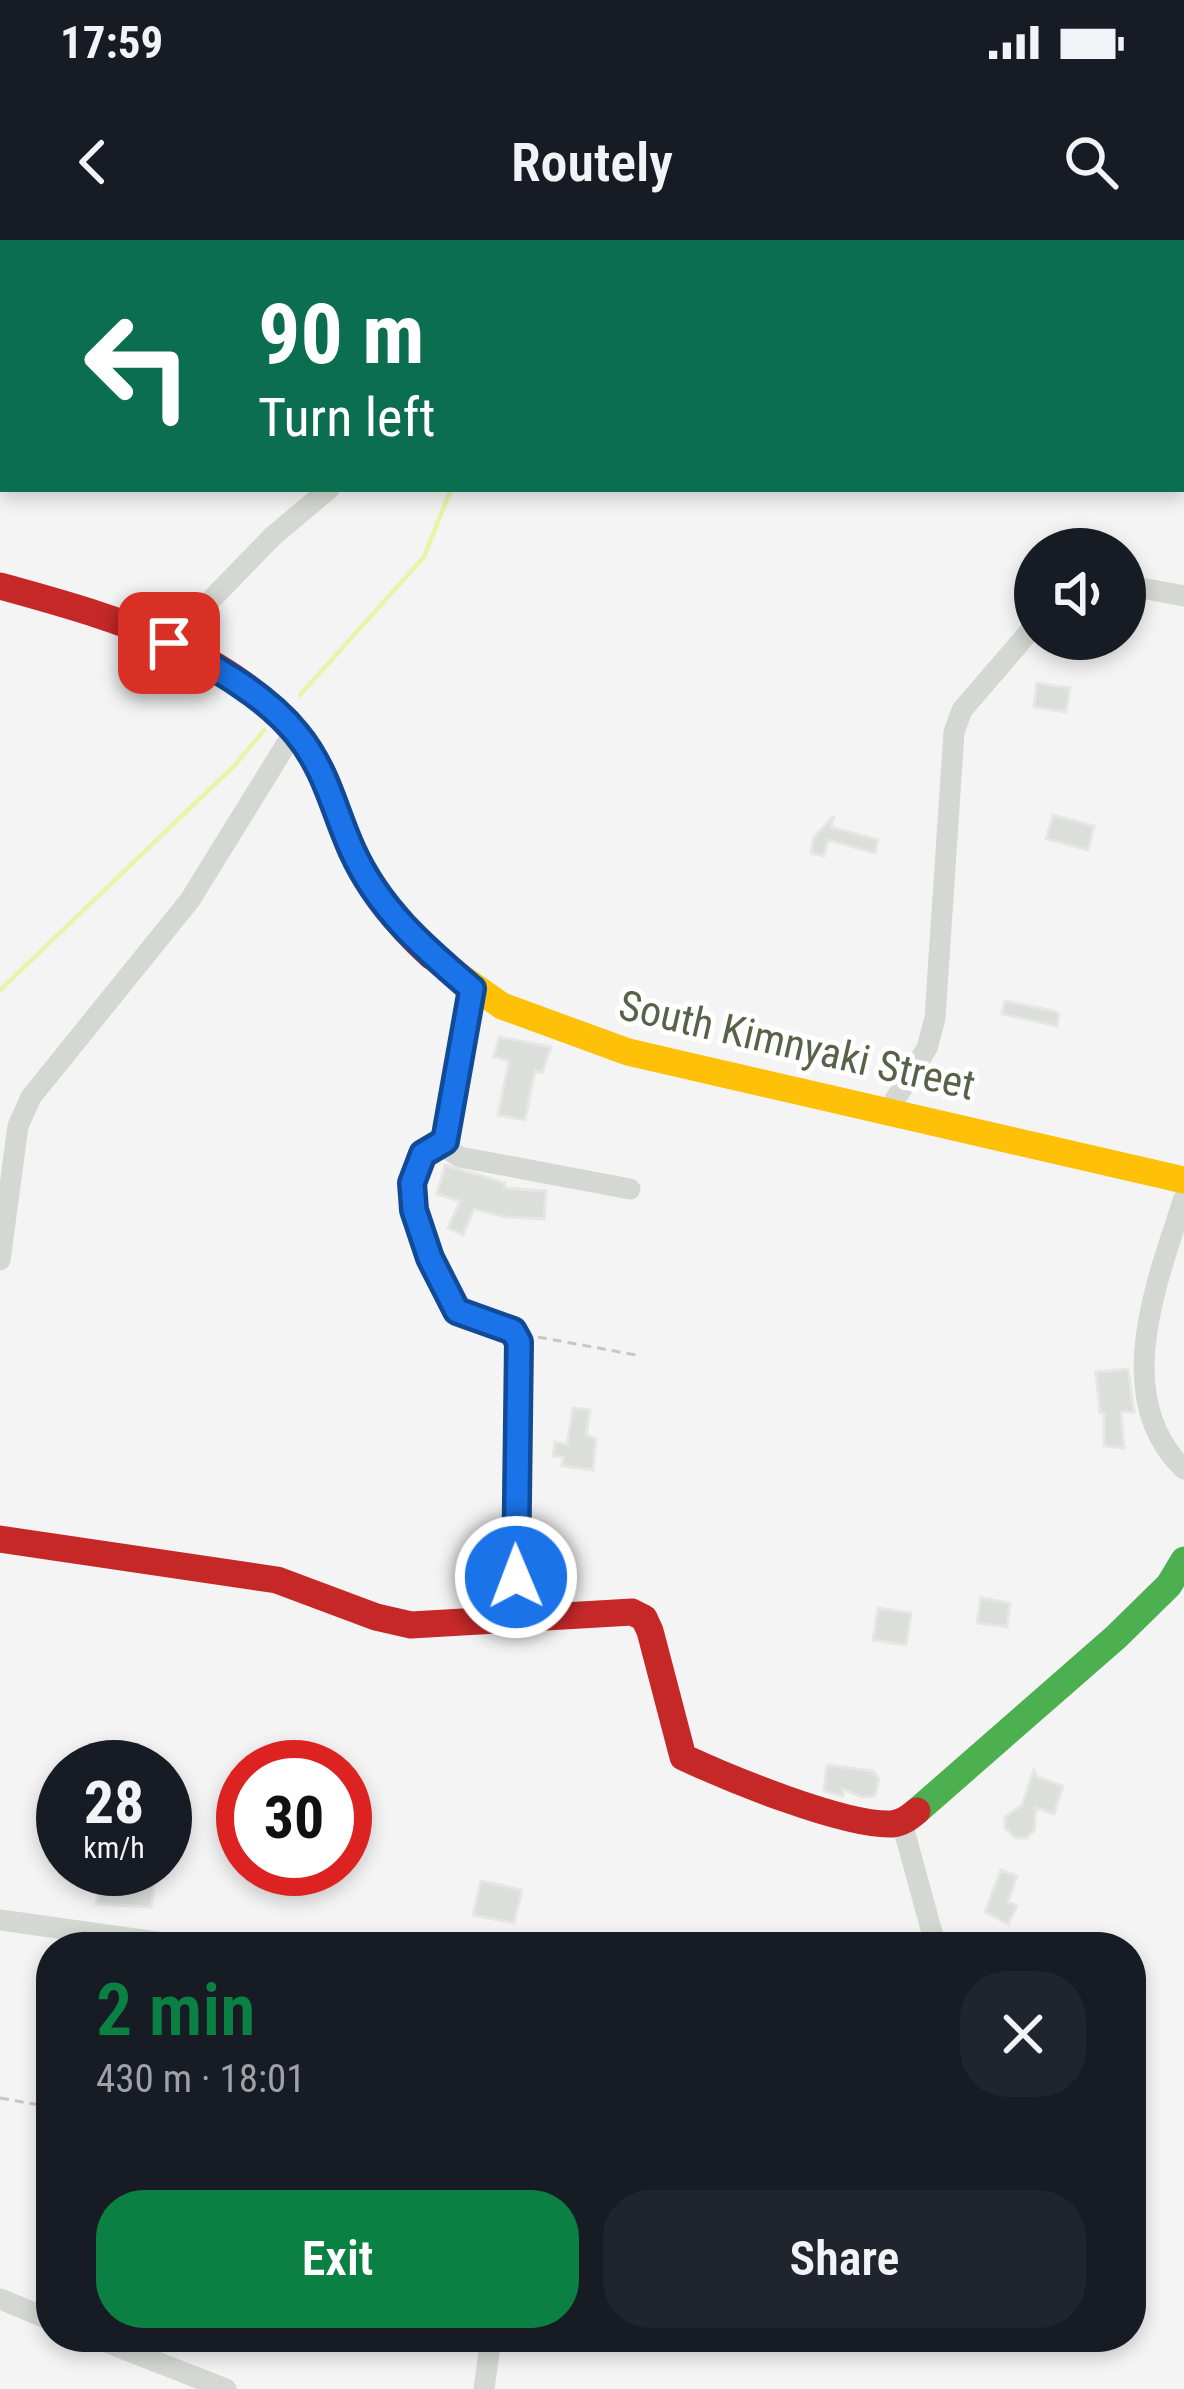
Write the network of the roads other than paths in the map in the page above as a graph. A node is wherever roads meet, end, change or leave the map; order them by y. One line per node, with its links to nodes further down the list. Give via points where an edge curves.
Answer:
1 (324, 492): 5 (street)
2 (0, 586): 5 (street, South Kimnyaki Street)
3 (1146, 589): 4 (street)
4 (1184, 596)
5 (169, 643): 7 (street, South Kimnyaki Street, via 245,688)
6 (1014, 649): 9 (street, via 962,710 955,732 935,1018 927,1048)
7 (295, 730): 8 (street, South Kimnyaki Street, via 387,910); 14 (street, via 190,900 31,1097 18,1126)
8 (472, 989): 9 (street, South Kimnyaki Street, via 535,1021 656,1062); 10 (street)
9 (888, 1111): 11 (street, South Kimnyaki Street)
10 (445, 1141): 12 (street, via 460,1157); 19 (street, via 423,1154 412,1183 430,1258 457,1311 513,1331 520,1353)
11 (1184, 1180)
12 (630, 1189)
13 (1184, 1198): 16 (street, via 1146,1328 1145,1376 1163,1443)
14 (2, 1230): 15 (street)
15 (0, 1260)
16 (1184, 1469)
17 (0, 1539): 19 (street, via 277,1580 411,1625)
18 (1184, 1560): 20 (street, via 1116,1637)
19 (517, 1617): 20 (street, via 616,1610 644,1618 683,1756 866,1820)
20 (902, 1823): 23 (street)
21 (0, 1920): 22 (street)
22 (85, 1932)
23 (932, 1932)
24 (0, 2299): 25 (street)
25 (36, 2314)
26 (131, 2352): 28 (street)
27 (489, 2352): 29 (street)
28 (226, 2389)
29 (484, 2389)

